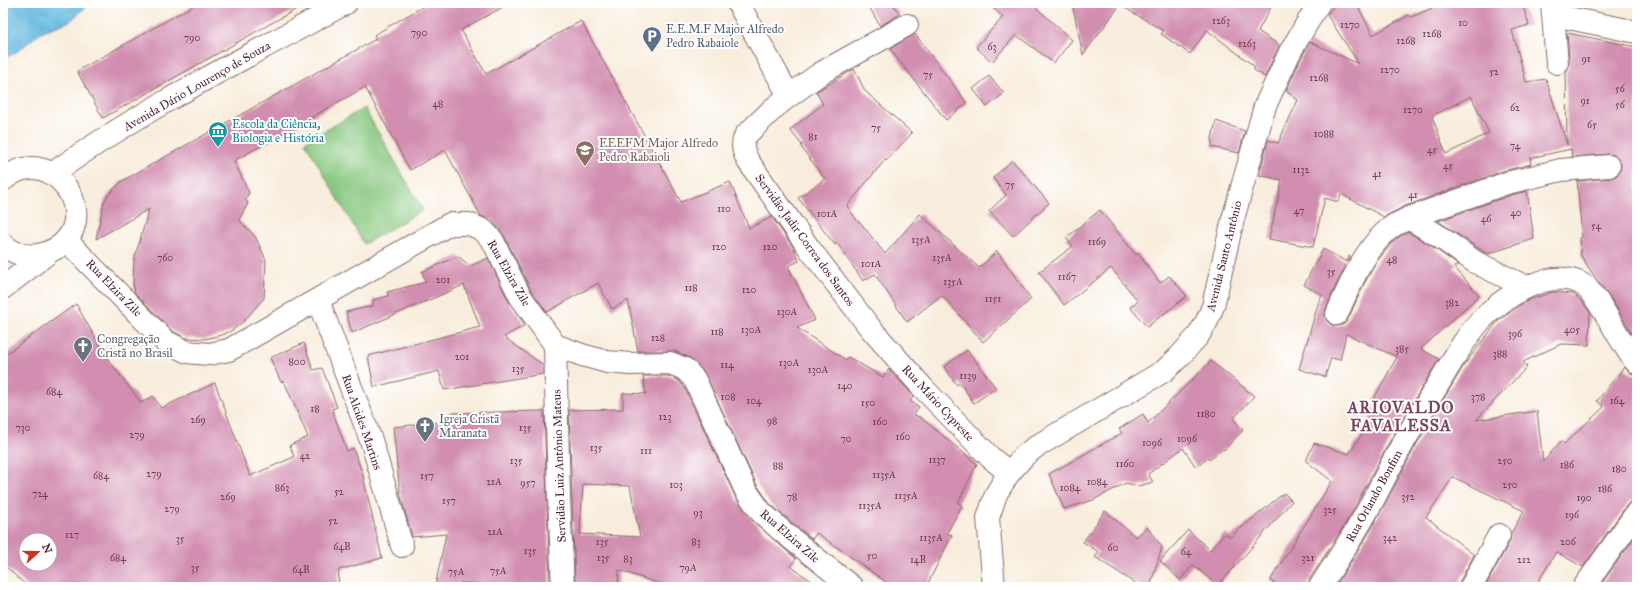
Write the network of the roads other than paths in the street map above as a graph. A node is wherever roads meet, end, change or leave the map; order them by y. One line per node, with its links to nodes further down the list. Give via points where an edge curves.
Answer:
1 (346, 3): 10 (street, Avenida Dário Lourenço de Souza, via 166,102 76,156)
2 (738, 3): 8 (street)
3 (1318, 3): 23 (street, Avenida Santo Antônio, via 1290,52 1265,106 1233,219 1213,306 1198,336 1164,371 1037,446)
4 (1553, 9): 6 (street); 7 (street)
5 (907, 25): 8 (street, via 821,73)
6 (1637, 32)
7 (1557, 63)
8 (789, 96): 20 (street, Servidão Jadir Correa dos Santos, via 745,136 742,141 743,149 748,161)
9 (1609, 166): 12 (street, via 1561,170 1507,183)
10 (52, 174): 11 (street, via 26,169); 13 (street, via 67,186 75,203 75,222)
11 (3, 180)
12 (1409, 218): 16 (street, via 1475,262); 19 (street, via 1392,226 1370,249 1351,281)
13 (66, 240): 15 (street); 18 (street, Rua Elzira Zile, via 165,341 187,352 209,354 229,350)
14 (3, 244): 15 (street, via 22,255)
15 (48, 253): 17 (street)
16 (1526, 287): 22 (street, Rua Orlando Bonfim, via 1553,278 1581,283 1593,293 1628,354); 30 (street, Rua Orlando Bonfim, via 1499,304 1481,320 1467,339 1402,444 1365,515)
17 (3, 288)
18 (318, 300): 21 (street, Rua Elzira Zile, via 450,224 469,224 483,230 493,242 520,296); 26 (street, Rua Alcides Martins, via 372,443)
19 (1337, 314)
20 (870, 330): 23 (street, Rua Mário Cypreste, via 990,458)
21 (555, 345): 27 (street, Servidão Luiz Antônio Mateus); 28 (street, Rua Elzira Zile, via 607,362 670,363 685,369 696,380 746,491 761,512)
22 (1637, 364)
23 (1009, 473): 29 (street, Avenida Santo Antônio, via 996,494 988,518)
24 (1637, 512): 32 (street)
25 (1499, 535): 31 (street)
26 (402, 546)
27 (563, 587)
28 (852, 587)
29 (994, 587)
30 (1320, 587)
31 (1471, 587)
32 (1584, 587)

